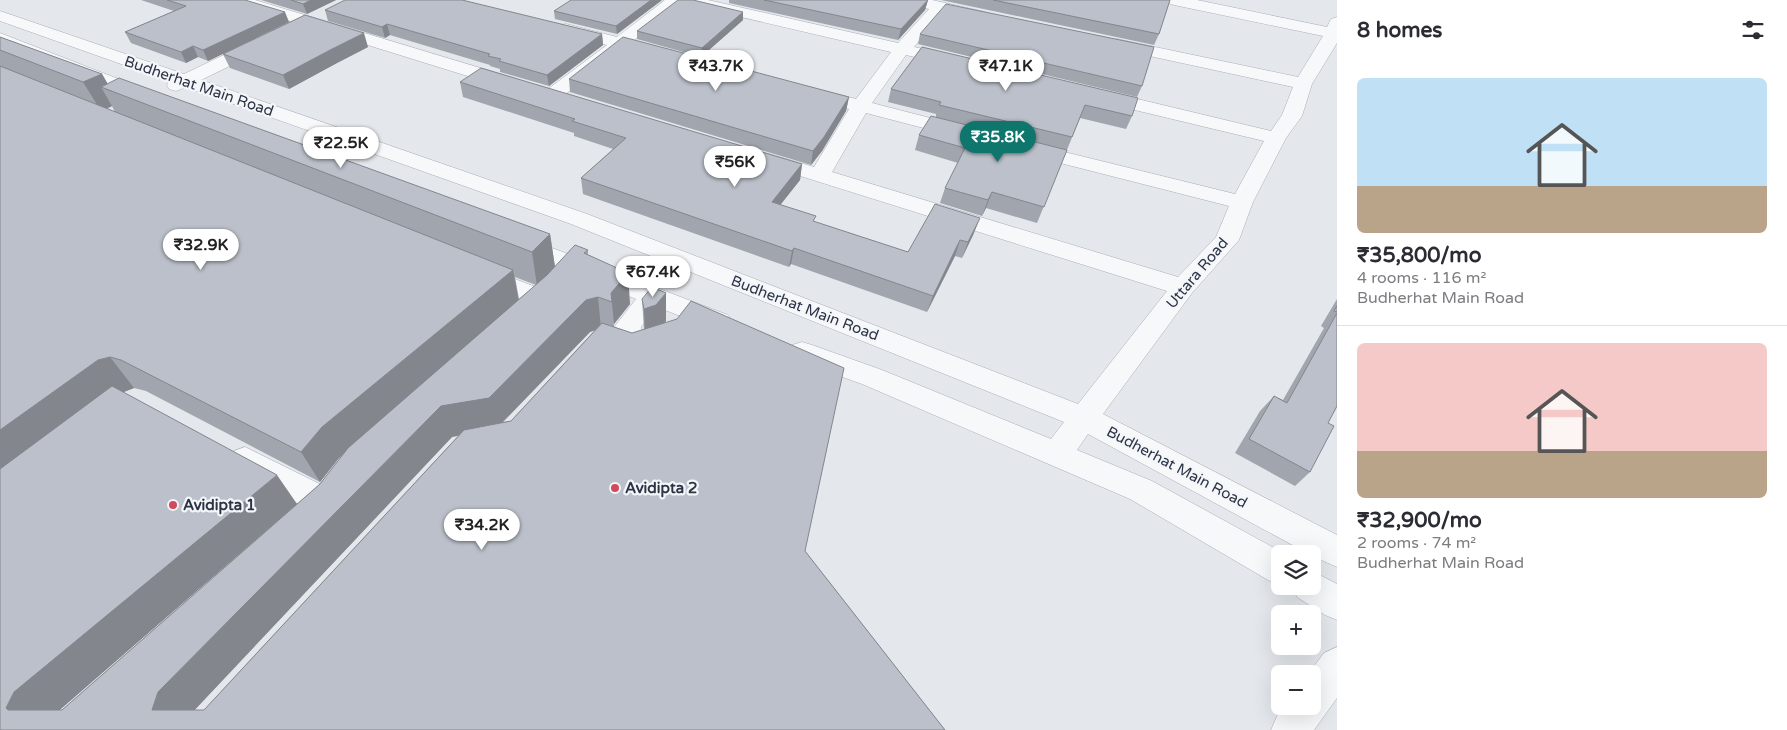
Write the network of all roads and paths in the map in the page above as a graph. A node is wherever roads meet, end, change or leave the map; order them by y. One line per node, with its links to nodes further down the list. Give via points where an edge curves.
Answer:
1 (238, 0): 8 (street)
2 (675, 0): 14 (street)
3 (687, 0): 15 (street)
4 (910, 0): 6 (street)
5 (1174, 0): 11 (street)
6 (940, 6): 9 (street); 15 (street)
7 (0, 16): 18 (street, Budherhat Main Road)
8 (318, 17): 14 (street, via 561,98); 18 (street)
9 (998, 19)
10 (544, 23): 14 (street)
11 (1335, 28): 19 (street, Uttara Road)
12 (0, 38): 22 (street, Budherhat Main Road)
13 (1103, 41): 19 (street)
14 (620, 42): 16 (street)
15 (903, 48): 17 (street); 23 (street)
16 (668, 55)
17 (970, 64)
18 (185, 81): 22 (street); 43 (street, Budherhat Main Road, via 579,219)
19 (1303, 84): 26 (street, Uttara Road, via 1292,116)
20 (793, 89): 23 (street)
21 (1085, 92): 26 (street)
22 (147, 97): 24 (street, Budherhat Main Road)
23 (860, 107): 25 (street); 29 (street)
24 (173, 108)
25 (975, 136)
26 (1276, 138): 30 (street, Uttara Road)
27 (1013, 145): 30 (street)
28 (746, 153): 29 (street)
29 (820, 175): 34 (street)
30 (1242, 202): 34 (street, Uttara Road, via 1227,240)
31 (501, 235): 32 (street)
32 (574, 263): 35 (street); 36 (street)
33 (460, 265): 36 (street)
34 (1183, 287): 43 (street, Uttara Road)
35 (652, 296): 37 (street); 41 (street, via 628,326)
36 (542, 299): 39 (street)
37 (689, 311): 38 (street); 41 (street)
38 (744, 331)
39 (506, 332)
40 (600, 340): 41 (street)
41 (655, 344)
42 (780, 344): 45 (street, via 872,378)
43 (1084, 418): 45 (street, Uttara Road); 47 (street, Budherhat Main Road)
44 (221, 447): 46 (street, via 333,492)
45 (1056, 455): 48 (street, via 1141,490)
46 (303, 522)
47 (1337, 552)
48 (1271, 564)
49 (1321, 593): 50 (street)
50 (1337, 603)
51 (1337, 666): 52 (street)
52 (1321, 688)
53 (1302, 715): 54 (street)
54 (1291, 730)

